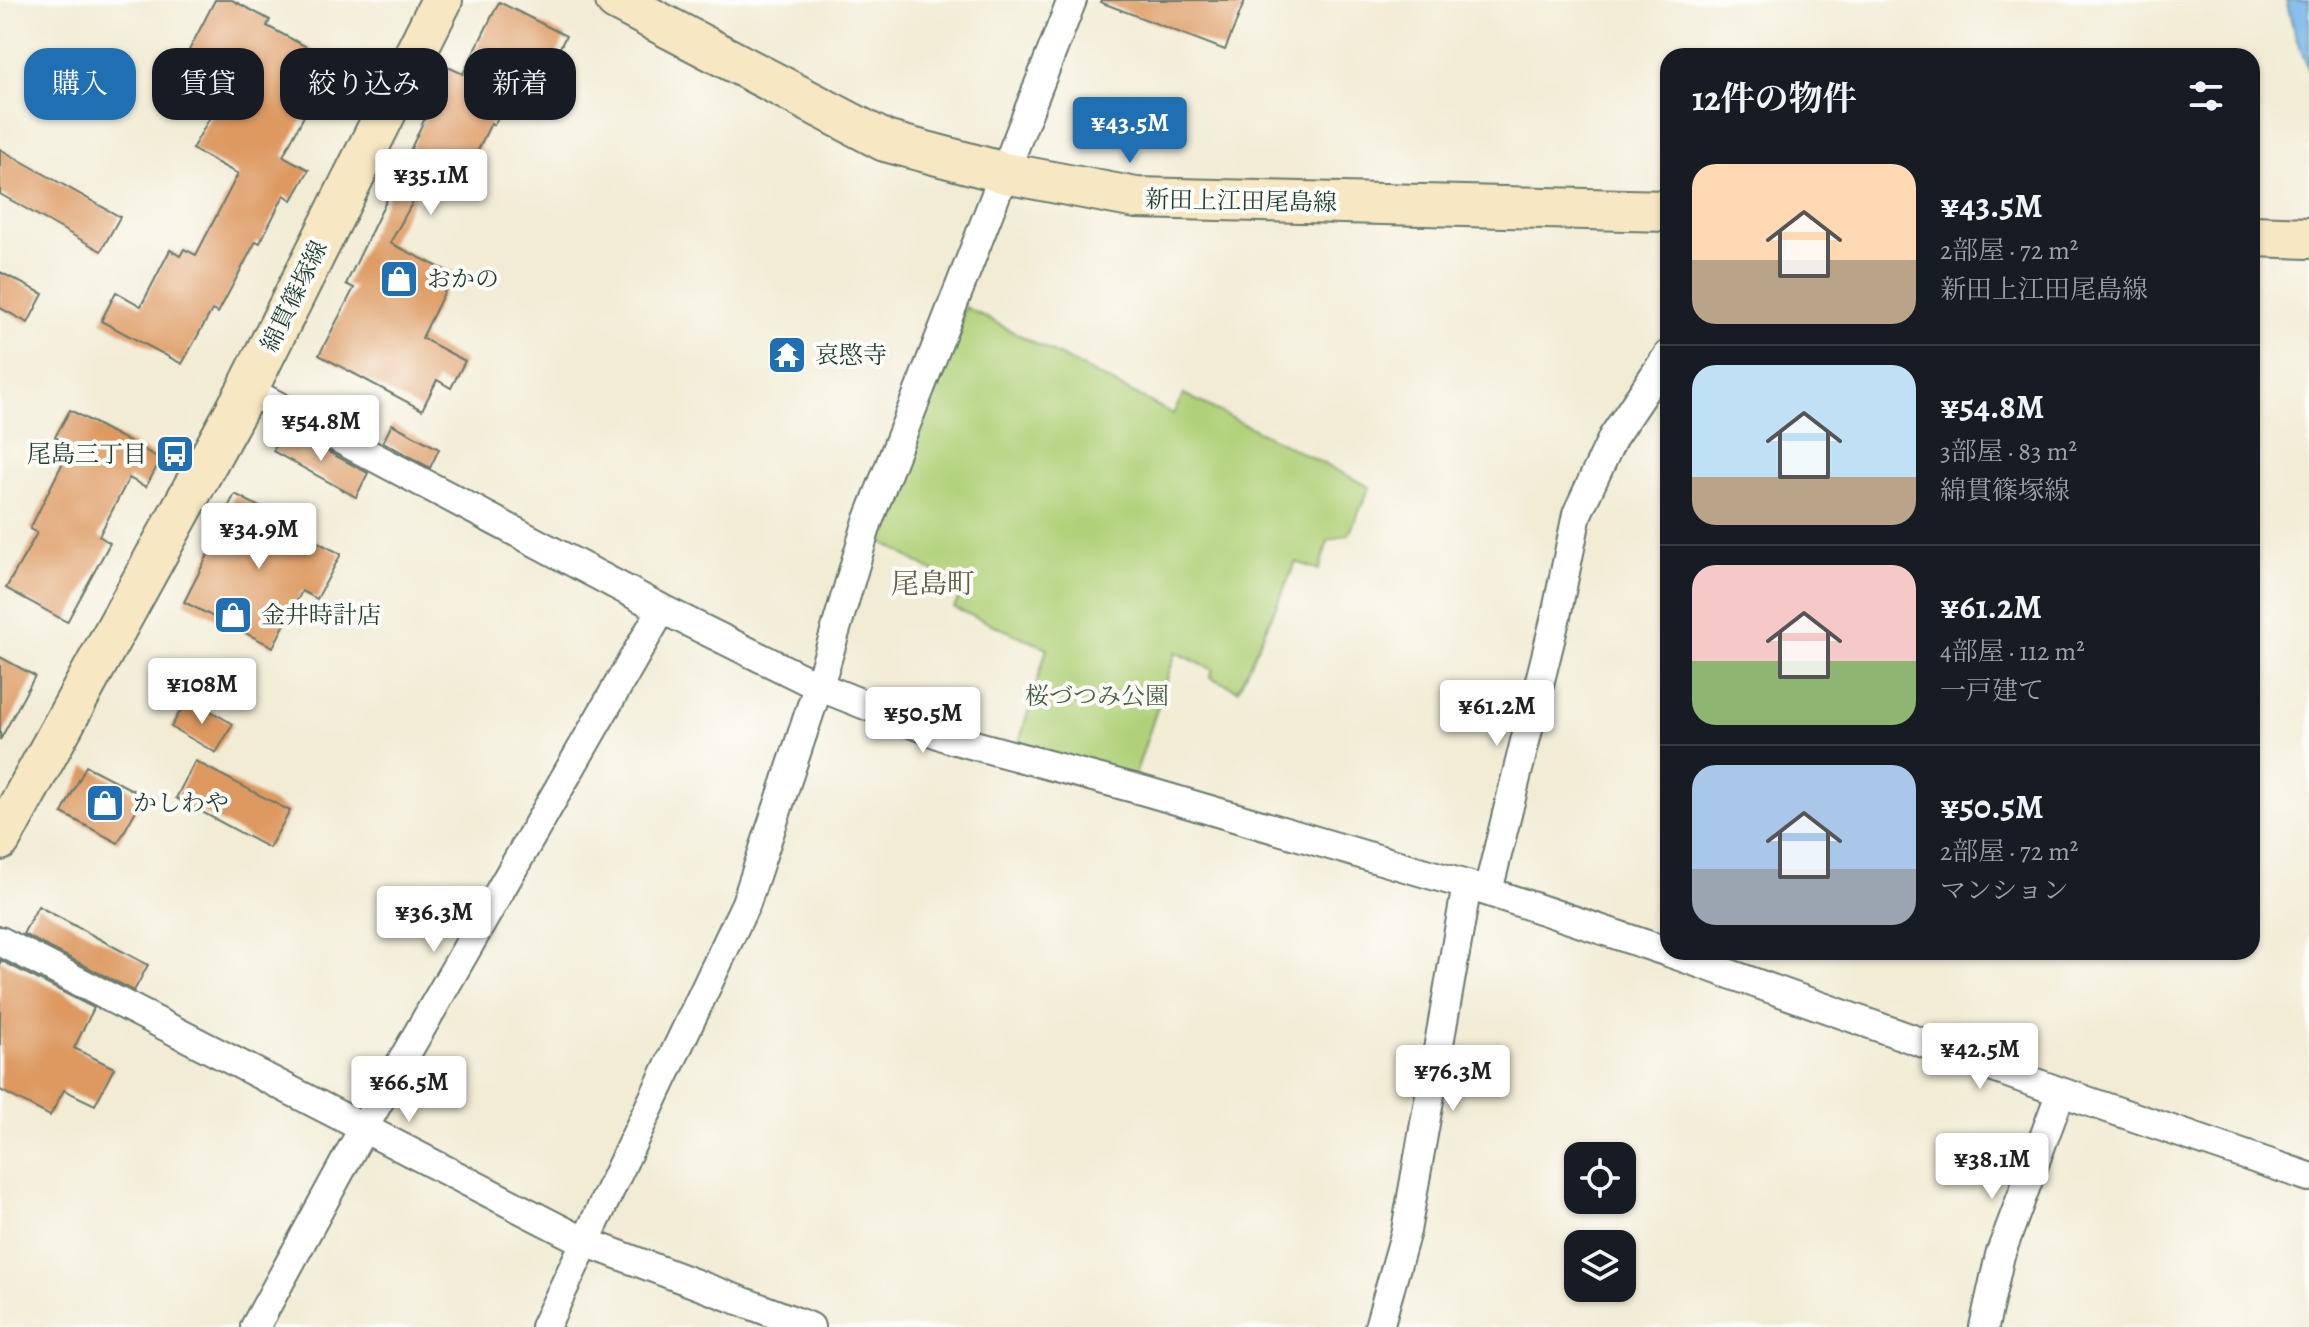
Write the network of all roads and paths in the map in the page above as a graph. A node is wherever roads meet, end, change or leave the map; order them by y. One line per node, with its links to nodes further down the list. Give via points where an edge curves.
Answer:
1 (442, 0): 7 (main road, 綿貫篠塚線)
2 (616, 0): 4 (main road, 新田上江田尾島線, via 885,141)
3 (1072, 0): 4 (street)
4 (1005, 173): 5 (main road, 新田上江田尾島線, via 1136,198); 9 (street, via 867,524)
5 (1660, 211)
6 (1660, 367): 11 (street, via 1613,437 1577,514 1552,631)
7 (247, 390): 8 (street); 10 (main road, 綿貫篠塚線)
8 (662, 609): 9 (street); 16 (street)
9 (818, 686): 11 (street, via 948,738); 18 (street, via 746,903)
10 (0, 840)
11 (1478, 888): 13 (street); 22 (street, via 1406,1231)
12 (0, 941): 16 (street)
13 (1660, 949)
14 (1690, 960): 15 (street)
15 (2061, 1092): 17 (street); 23 (street, via 2000,1255)
16 (363, 1129): 18 (street); 19 (street)
17 (2309, 1177)
18 (585, 1242): 20 (street); 21 (street)
19 (255, 1327)
20 (545, 1327)
21 (810, 1327)
22 (1379, 1327)
23 (1984, 1327)

